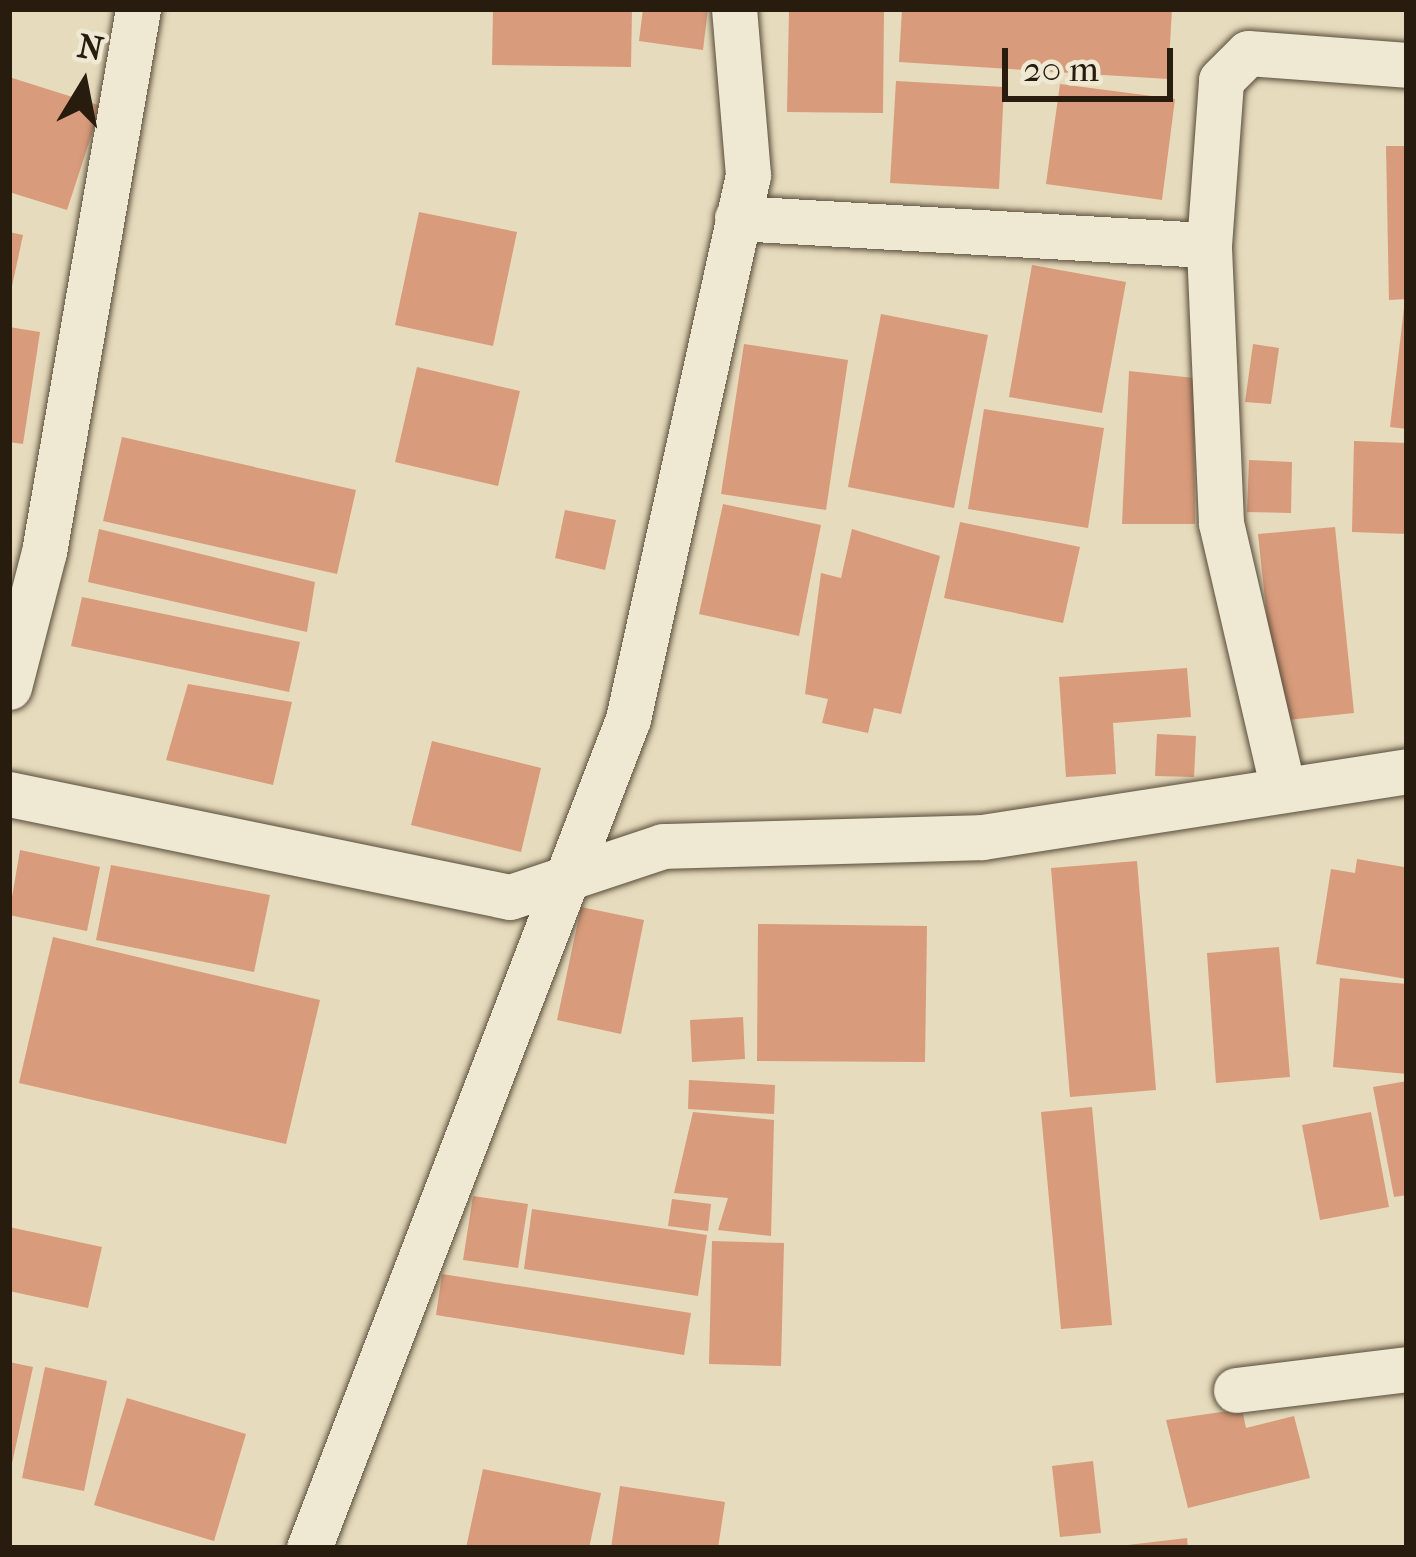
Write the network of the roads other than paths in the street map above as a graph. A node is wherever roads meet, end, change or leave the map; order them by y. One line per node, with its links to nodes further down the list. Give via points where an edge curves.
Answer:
1 (138, 9): 6 (street, via 44,552)
2 (734, 9): 4 (street, via 748,175)
3 (1407, 65): 5 (street, via 1248,53 1234,63 1221,80)
4 (737, 218): 5 (street); 10 (street, via 628,719)
5 (1209, 245): 8 (street, via 1221,523)
6 (9, 687)
7 (1407, 771): 8 (street)
8 (1282, 784): 10 (street, via 982,837 663,846)
9 (9, 794): 10 (street, via 472,896 525,894)
10 (563, 876): 13 (street)
11 (1407, 1369): 12 (street)
12 (1236, 1390)
13 (309, 1548)

